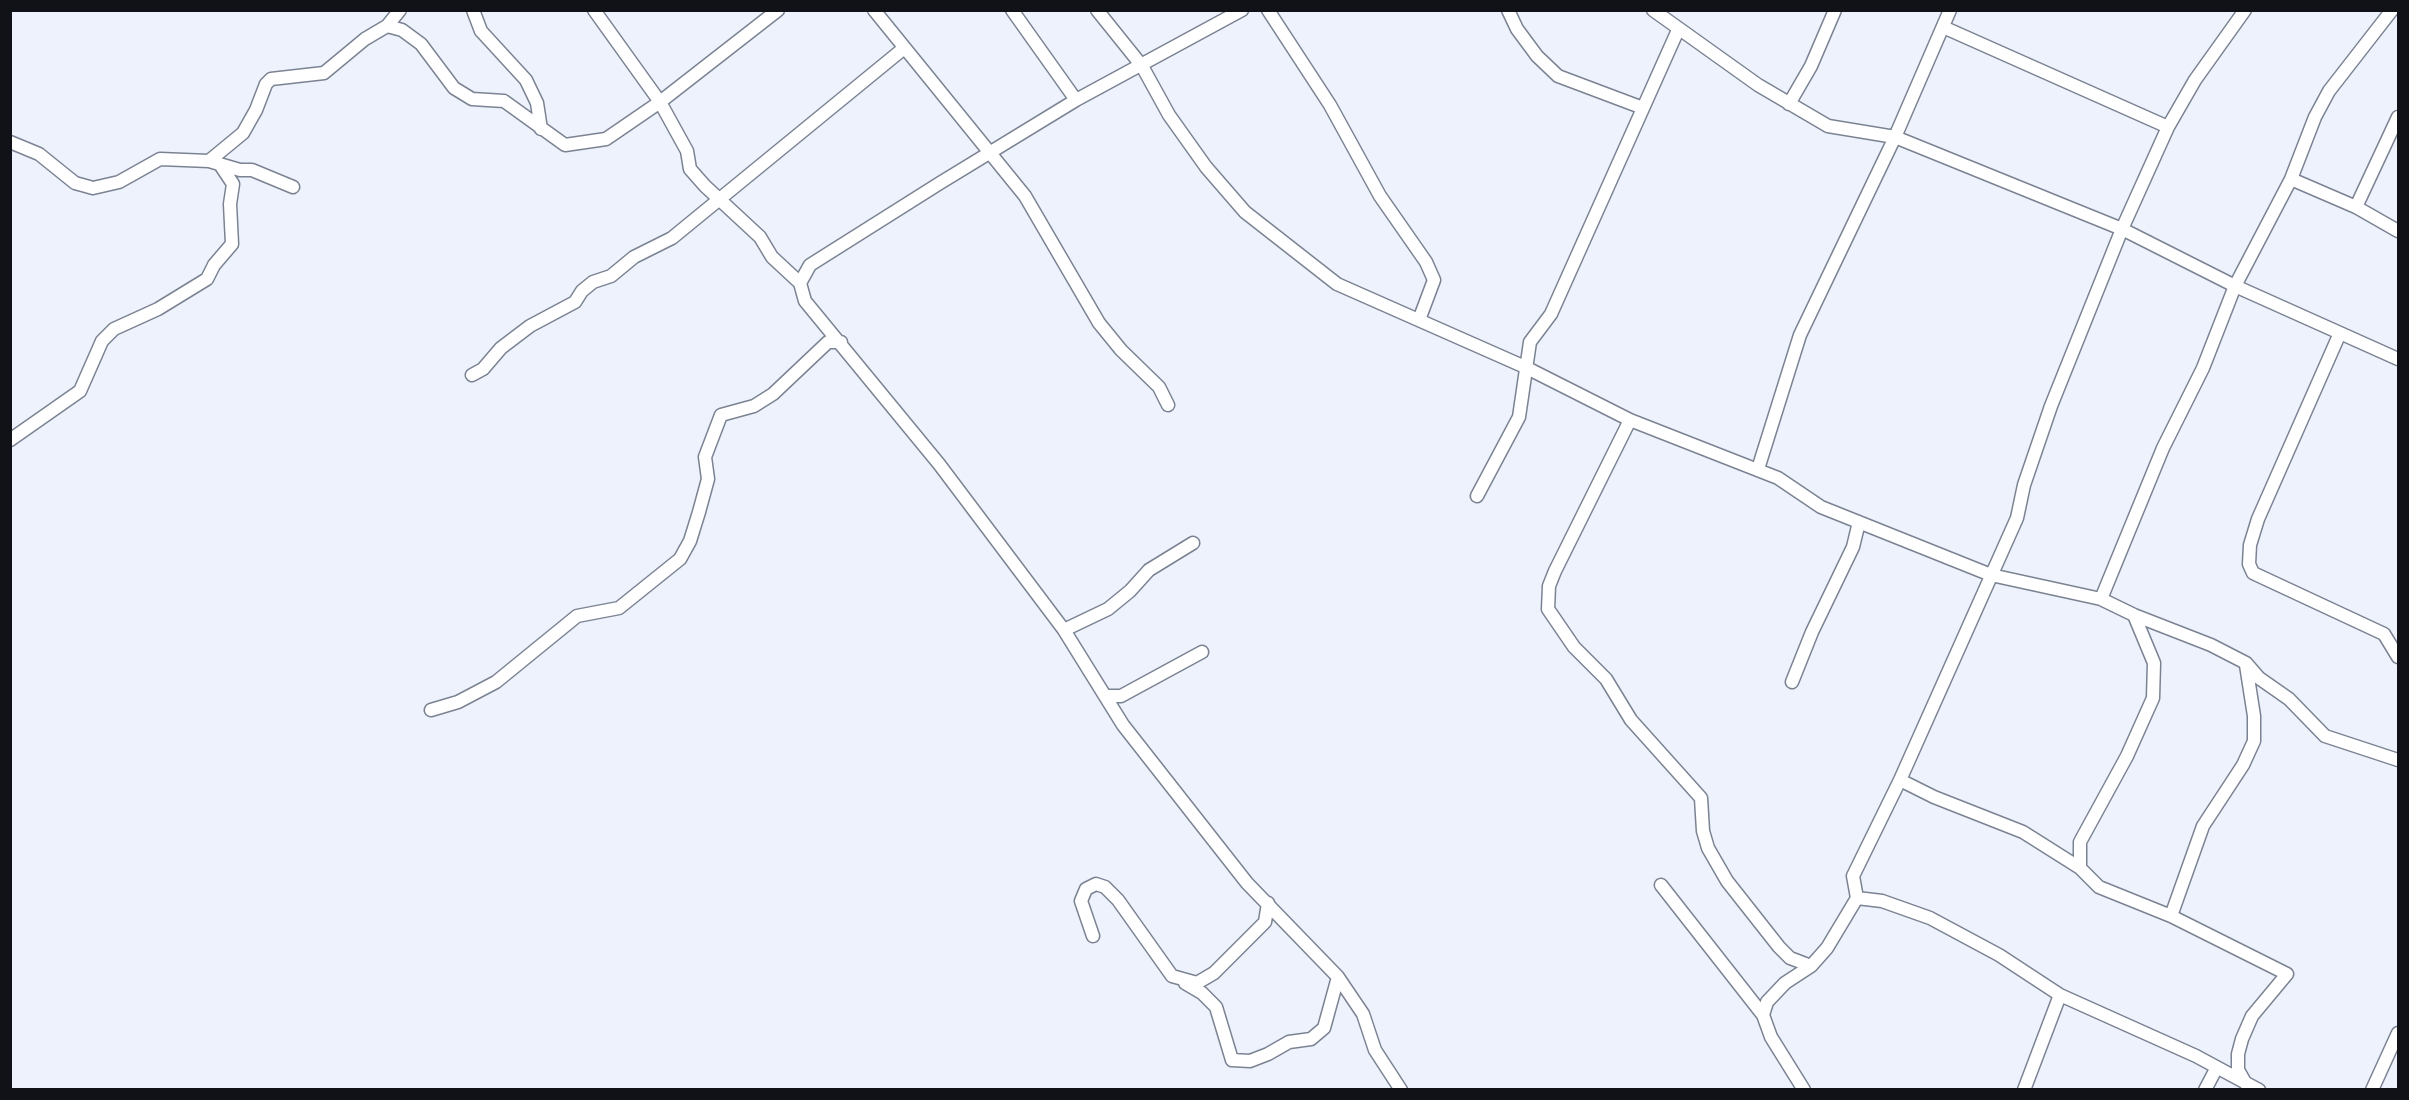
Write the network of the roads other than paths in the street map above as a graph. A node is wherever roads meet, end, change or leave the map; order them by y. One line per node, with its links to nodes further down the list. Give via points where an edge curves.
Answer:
1 (400, 10): 16 (street)
2 (473, 10): 27 (street, via 481,31 526,80 537,103)
3 (594, 10): 22 (street)
4 (778, 10): 22 (street)
5 (874, 10): 19 (street)
6 (1012, 10): 21 (street)
7 (1097, 10): 20 (street)
8 (1242, 10): 20 (street)
9 (1268, 10): 40 (street, via 1330,105 1380,196 1426,262 1434,280)
10 (1508, 10): 24 (street, via 1537,56 1558,76)
11 (1653, 10): 18 (street)
12 (1835, 10): 23 (street, via 1811,66)
13 (1950, 10): 17 (street)
14 (2245, 10): 26 (street, via 2195,80)
15 (2392, 10): 32 (street, via 2329,91)
16 (387, 26): 27 (street, via 402,30 421,44 454,88 472,99 504,101); 31 (street, via 324,73 271,79 243,133)
17 (1943, 27): 26 (street); 28 (street)
18 (1678, 30): 23 (street); 24 (street)
19 (903, 49): 30 (street); 34 (street)
20 (1142, 66): 21 (street); 40 (street, via 1169,115 1245,212 1337,284)
21 (1076, 100): 30 (street)
22 (660, 102): 27 (street, via 606,139 565,145); 34 (street, via 687,151 690,169)
23 (1789, 104): 28 (street, via 1828,126)
24 (1643, 108): 44 (street, via 1551,314 1530,342)
25 (2398, 117): 35 (street)
26 (2168, 127): 36 (street)
27 (541, 129)
28 (1895, 137): 36 (street); 49 (street, via 1800,335)
29 (10, 142): 31 (street, via 39,154 75,183 93,188 119,182 160,159)
30 (990, 153): 38 (street, via 810,265); 46 (street, via 1025,196 1099,323 1120,350 1159,387)
31 (215, 164): 33 (street, via 252,171); 48 (street, via 233,184 232,244 207,279 159,309 114,329 102,341 80,391)
32 (2291, 179): 35 (street); 39 (street)
33 (293, 187)
34 (720, 198): 38 (street); 45 (street, via 672,238 634,257 611,276 593,282 575,302 530,326)
35 (2356, 207): 37 (street)
36 (2122, 229): 39 (street); 53 (street, via 2051,406 2017,518)
37 (2398, 231)
38 (800, 283): 42 (street, via 805,301)
39 (2235, 286): 41 (street); 54 (street)
40 (1419, 320): 44 (street)
41 (2340, 333): 43 (street); 58 (street, via 2258,519 2249,564 2253,573 2384,634)
42 (841, 342): 56 (street); 62 (street, via 828,342 773,394 754,406 721,415 705,457 708,479 699,512 680,559 619,608 577,616 496,682 458,702)
43 (2398, 359)
44 (1525, 367): 47 (street); 50 (street, via 1519,417)
45 (472, 375)
46 (1168, 405)
47 (1630, 420): 49 (street); 71 (street, via 1552,579 1548,609 1574,647 1606,679 1631,720 1701,798 1708,848 1728,881 1779,947 1790,958)
48 (10, 440)
49 (1758, 469): 51 (street, via 1821,507)
50 (1477, 496)
51 (1859, 522): 53 (street); 60 (street, via 1853,547)
52 (1193, 543): 56 (street, via 1149,570 1108,609)
53 (1991, 575): 54 (street); 64 (street)
54 (2101, 599): 55 (street)
55 (2134, 615): 59 (street); 65 (street, via 2154,663 2153,699 2080,842)
56 (1064, 630): 61 (street)
57 (1202, 652): 61 (street, via 1121,696)
58 (2398, 657)
59 (2246, 663): 63 (street, via 2325,736); 69 (street, via 2254,741 2203,826)
60 (1792, 682)
61 (1105, 696): 68 (street, via 1198,822)
62 (431, 710)
63 (2398, 760)
64 (1900, 780): 65 (street, via 2023,832); 67 (street, via 1853,876)
65 (2080, 868): 69 (street, via 2099,887)
66 (1661, 885): 75 (street)
67 (1857, 898): 71 (street, via 1827,948); 74 (street, via 1882,901 1930,918 1999,955)
68 (1268, 903): 72 (street, via 1265,922 1214,973 1197,983); 73 (street)
69 (2171, 916): 79 (street, via 2287,974 2252,1016 2242,1039 2238,1070)
70 (1093, 936): 72 (street, via 1081,901 1086,889 1095,884 1106,887 1118,900)
71 (1811, 966): 75 (street, via 1785,983 1767,1002)
72 (1172, 976): 73 (street, via 1202,993 1216,1007 1232,1060 1250,1061 1289,1042 1311,1039 1324,1028)
73 (1338, 977): 78 (street, via 1363,1014 1375,1050)
74 (2060, 995): 77 (street, via 2196,1056); 82 (street)
75 (1763, 1015): 81 (street, via 1771,1037)
76 (2398, 1033): 85 (street)
77 (2216, 1069): 79 (street); 83 (street)
78 (1393, 1084): 80 (street)
79 (2246, 1084): 84 (street)
80 (1401, 1089)
81 (1804, 1089)
82 (2024, 1089)
83 (2205, 1089)
84 (2259, 1089)
85 (2372, 1089)

